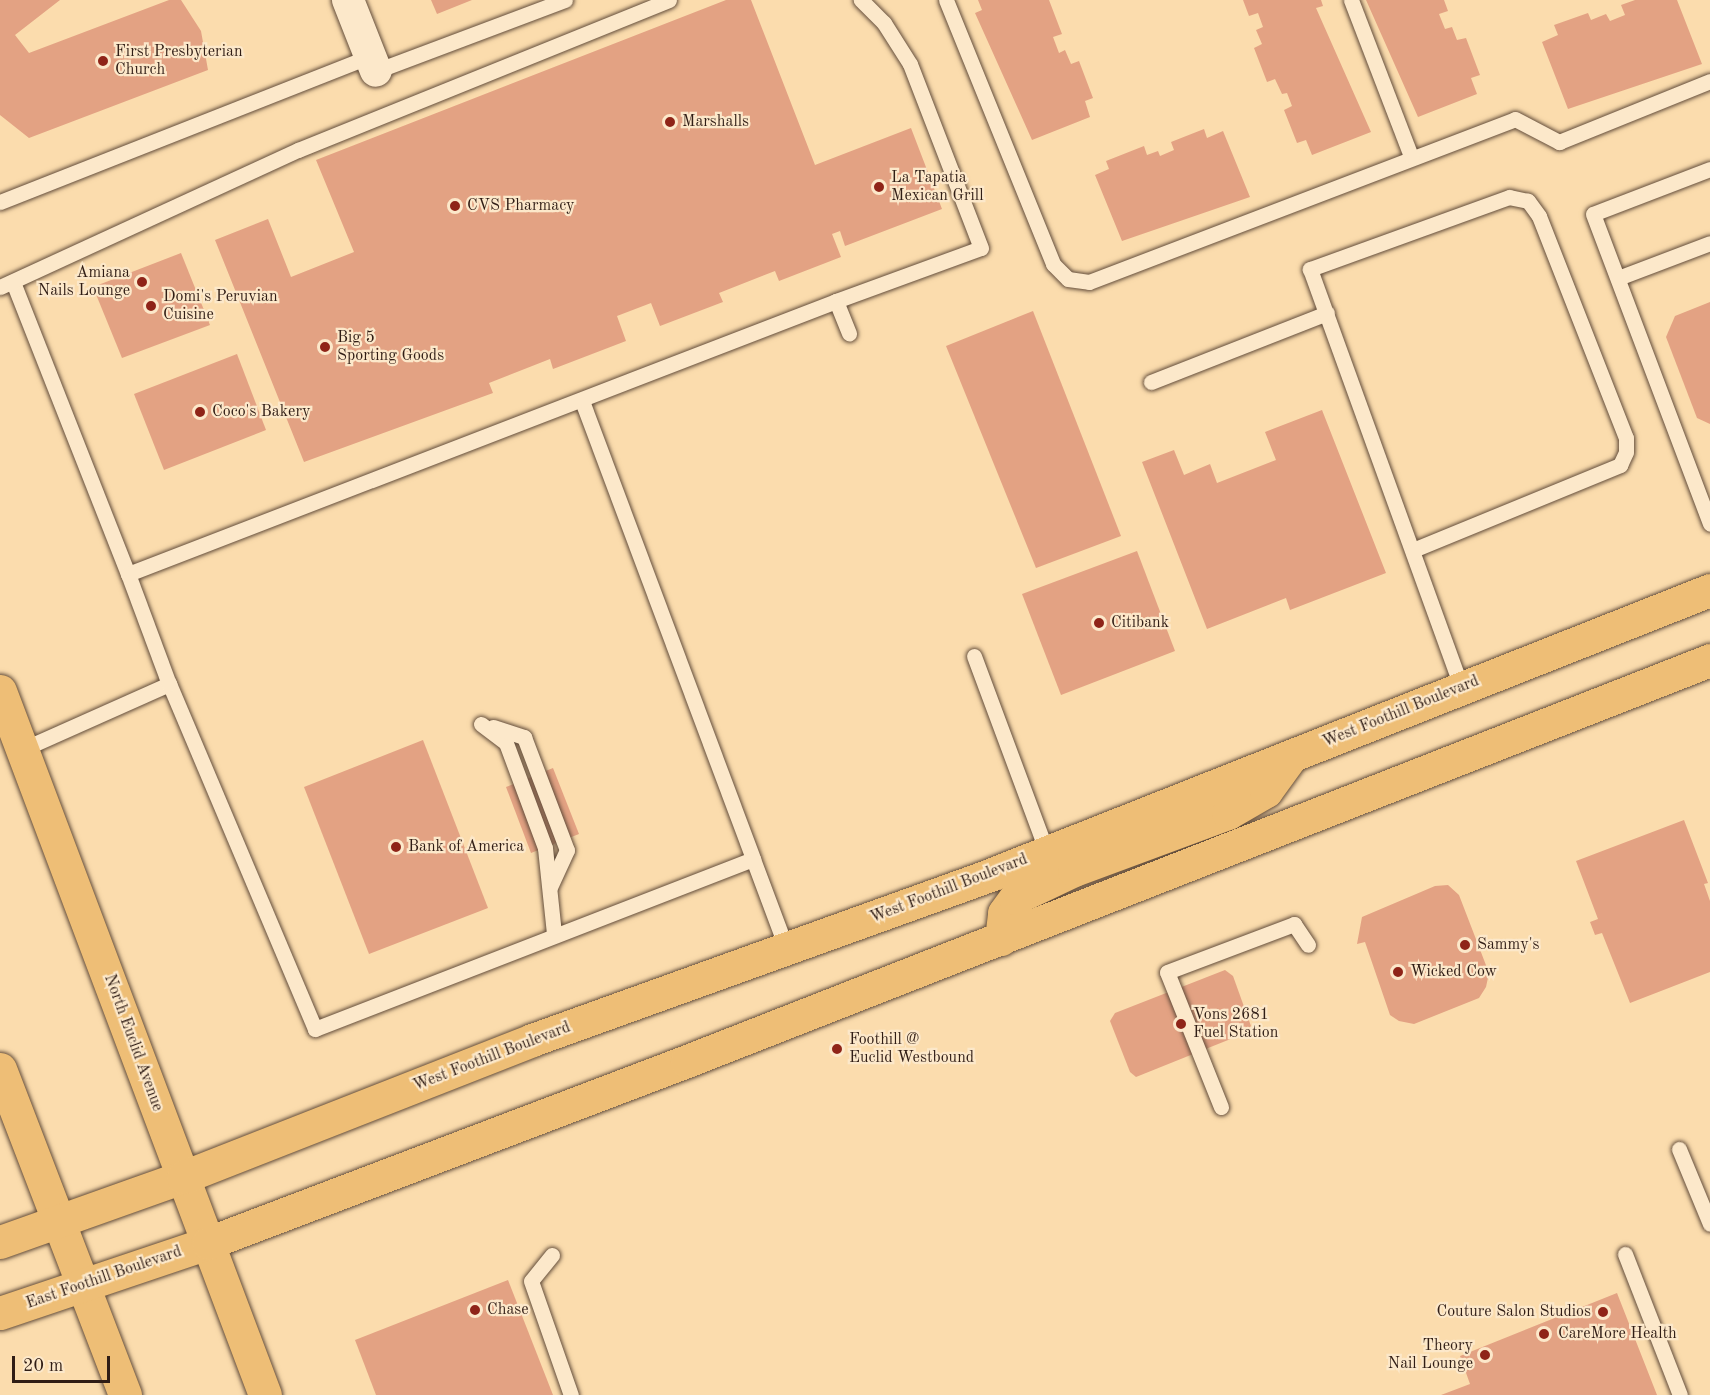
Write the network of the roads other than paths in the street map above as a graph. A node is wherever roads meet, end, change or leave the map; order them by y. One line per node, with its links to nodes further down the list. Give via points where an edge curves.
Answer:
1 (348, 0): 7 (street)
2 (565, 0): 7 (lane)
3 (669, 0): 14 (lane, via 298,150)
4 (861, 0): 15 (lane, via 884,23 910,64 981,248)
5 (946, 0): 9 (lane, via 1053,264 1068,279 1089,282)
6 (1351, 0): 9 (lane)
7 (373, 64): 11 (lane)
8 (1710, 81): 9 (lane, via 1559,142 1515,119)
9 (1411, 156)
10 (1710, 169): 13 (lane, via 1593,214)
11 (0, 202)
12 (1710, 243): 13 (lane)
13 (1617, 278): 20 (lane)
14 (7, 284): 23 (lane)
15 (836, 301): 17 (lane); 19 (lane)
16 (1327, 313): 18 (lane); 22 (lane); 22 (lane, via 1310,269 1509,197 1528,201 1539,216 1626,438 1626,452 1620,465)
17 (849, 334)
18 (1151, 382)
19 (582, 401): 23 (lane); 34 (lane)
20 (1706, 497): 21 (lane)
21 (1710, 524)
22 (1413, 550): 28 (lane)
23 (128, 574): 27 (lane)
24 (1710, 590): 28 (main road, West Foothill Boulevard)
25 (974, 656): 33 (lane)
26 (1710, 660): 36 (main road)
27 (169, 684): 31 (lane); 35 (lane, via 315,1029)
28 (1462, 688): 32 (main road, West Foothill Boulevard)
29 (0, 691): 31 (main road, North Euclid Avenue)
30 (481, 724): 35 (lane, via 524,737 567,850 547,893)
31 (11, 753): 42 (main road, North Euclid Avenue)
32 (1291, 757): 33 (main road, West Foothill Boulevard); 36 (main road, via 1266,791 1228,813 1074,870 1015,898 1004,912)
33 (1047, 852): 38 (main road, West Foothill Boulevard)
34 (753, 859): 35 (lane); 38 (lane)
35 (554, 934)
36 (1001, 939): 46 (main road)
37 (1308, 945): 40 (lane, via 1294,924 1167,972)
38 (787, 950): 42 (main road, West Foothill Boulevard, via 532,1040)
39 (0, 1069): 43 (main road)
40 (1221, 1107)
41 (1679, 1149): 44 (lane)
42 (183, 1178): 43 (main road); 46 (main road, North Euclid Avenue)
43 (59, 1219): 45 (main road); 49 (main road)
44 (1710, 1224)
45 (0, 1242)
46 (208, 1243): 49 (main road, East Foothill Boulevard); 52 (main road, North Euclid Avenue)
47 (1625, 1254): 54 (lane)
48 (552, 1255): 53 (lane, via 531,1281)
49 (82, 1282): 50 (main road, East Foothill Boulevard); 51 (main road)
50 (0, 1313)
51 (125, 1395)
52 (265, 1395)
53 (571, 1395)
54 (1680, 1395)

